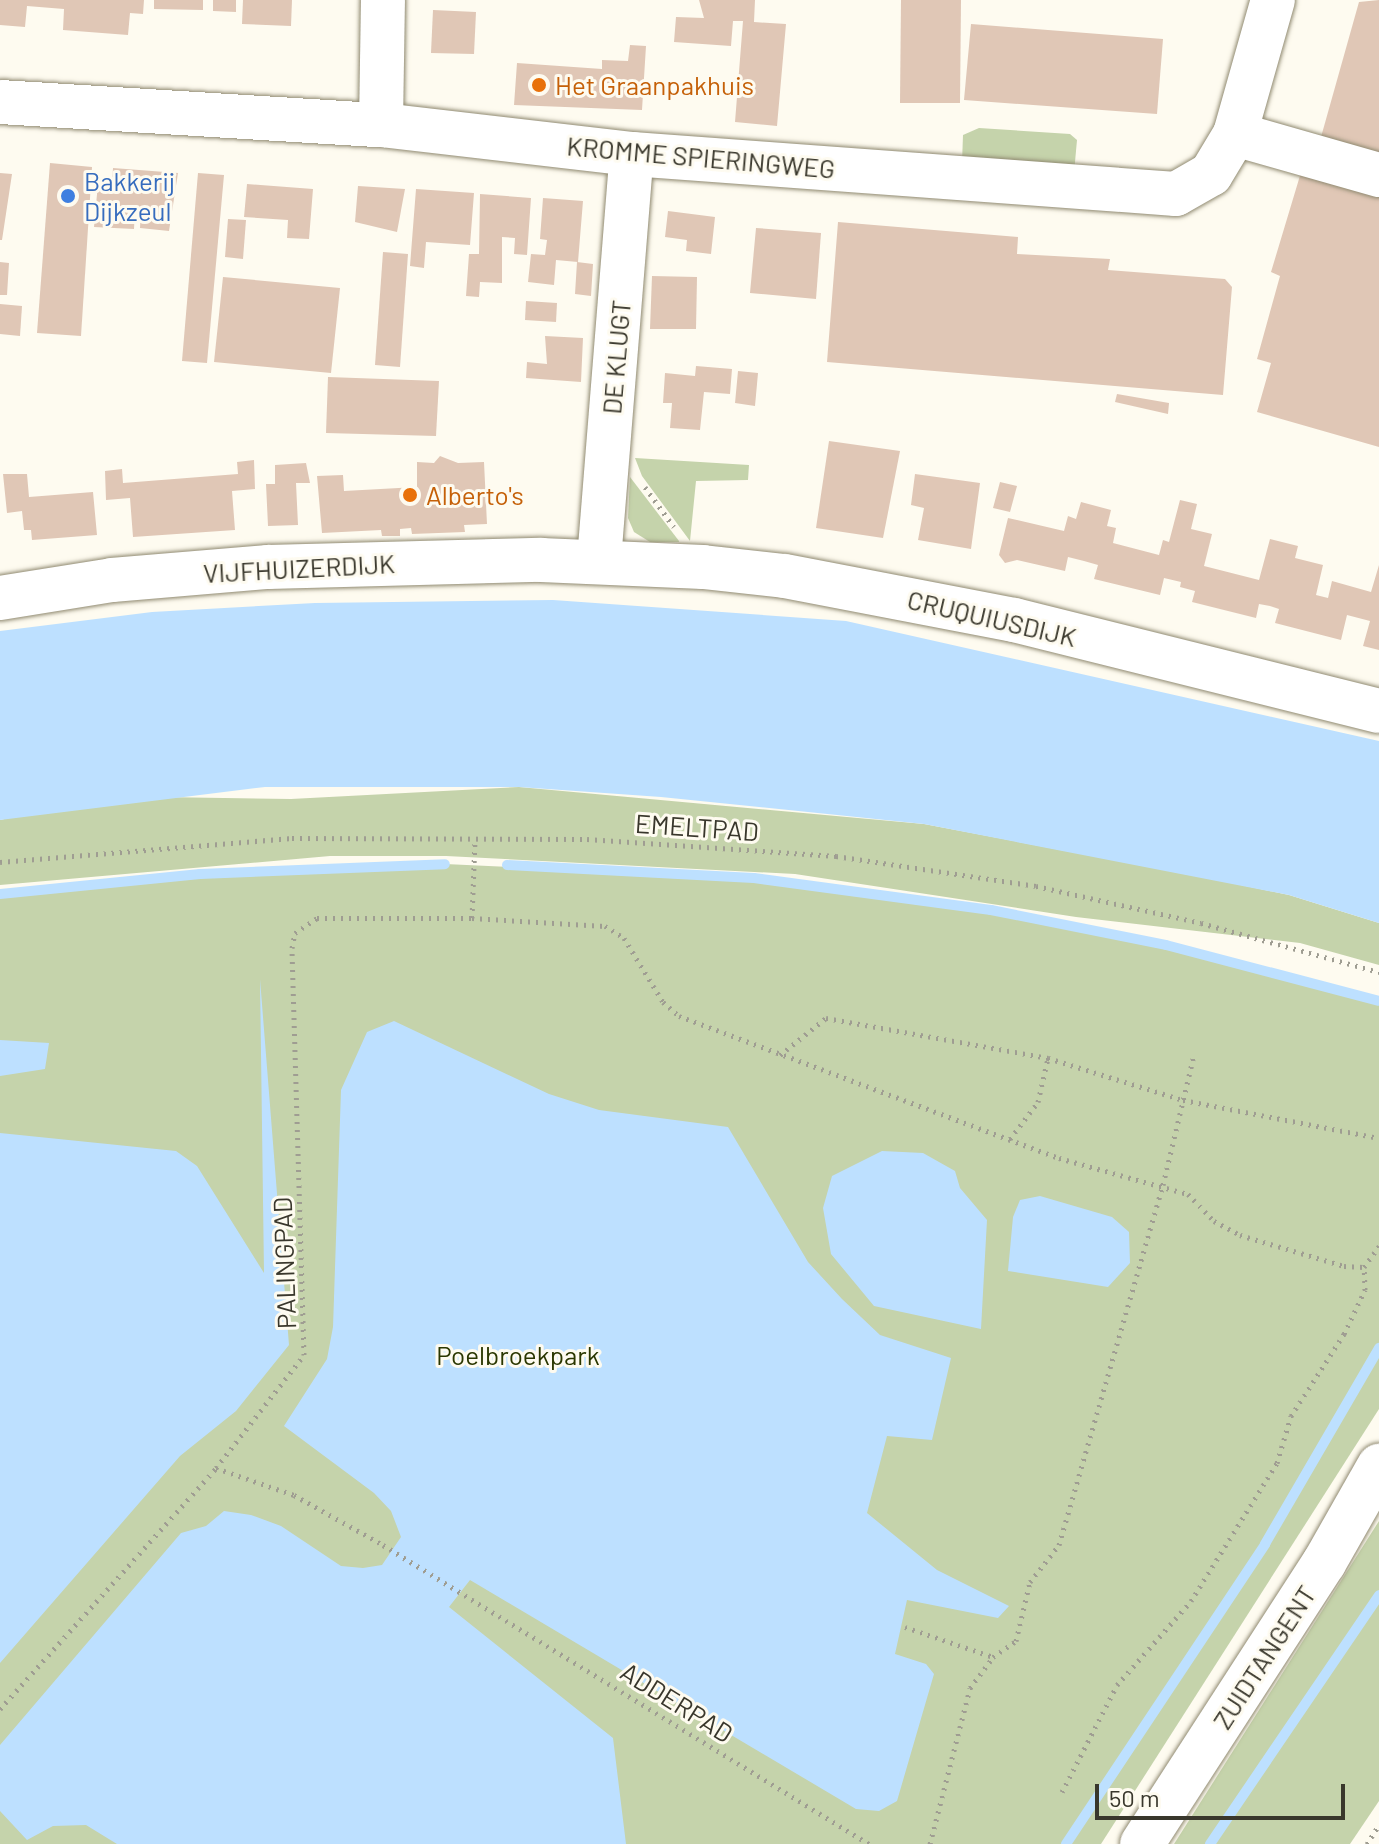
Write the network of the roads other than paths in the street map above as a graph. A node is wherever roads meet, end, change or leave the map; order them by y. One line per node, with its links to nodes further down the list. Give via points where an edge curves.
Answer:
1 (383, 0): 4 (street)
2 (1273, 0): 5 (street, KROMME SPIERINGWEG)
3 (0, 102): 4 (street, KROMME SPIERINGWEG)
4 (381, 125): 6 (street, KROMME SPIERINGWEG)
5 (1235, 134): 6 (street, KROMME SPIERINGWEG, via 1211,174 1176,194); 7 (street)
6 (632, 154): 8 (street, DE KLUGT)
7 (1379, 175)
8 (599, 560): 9 (street, VIJFHUIZERDIJK, via 268,567 112,580); 10 (street, CRUQUIUSDIJK, via 785,576 1014,620)
9 (0, 598)
10 (1379, 711)
11 (1379, 1466): 12 (street, ZUIDTANGENT, via 1324,1563)
12 (1142, 1844)

